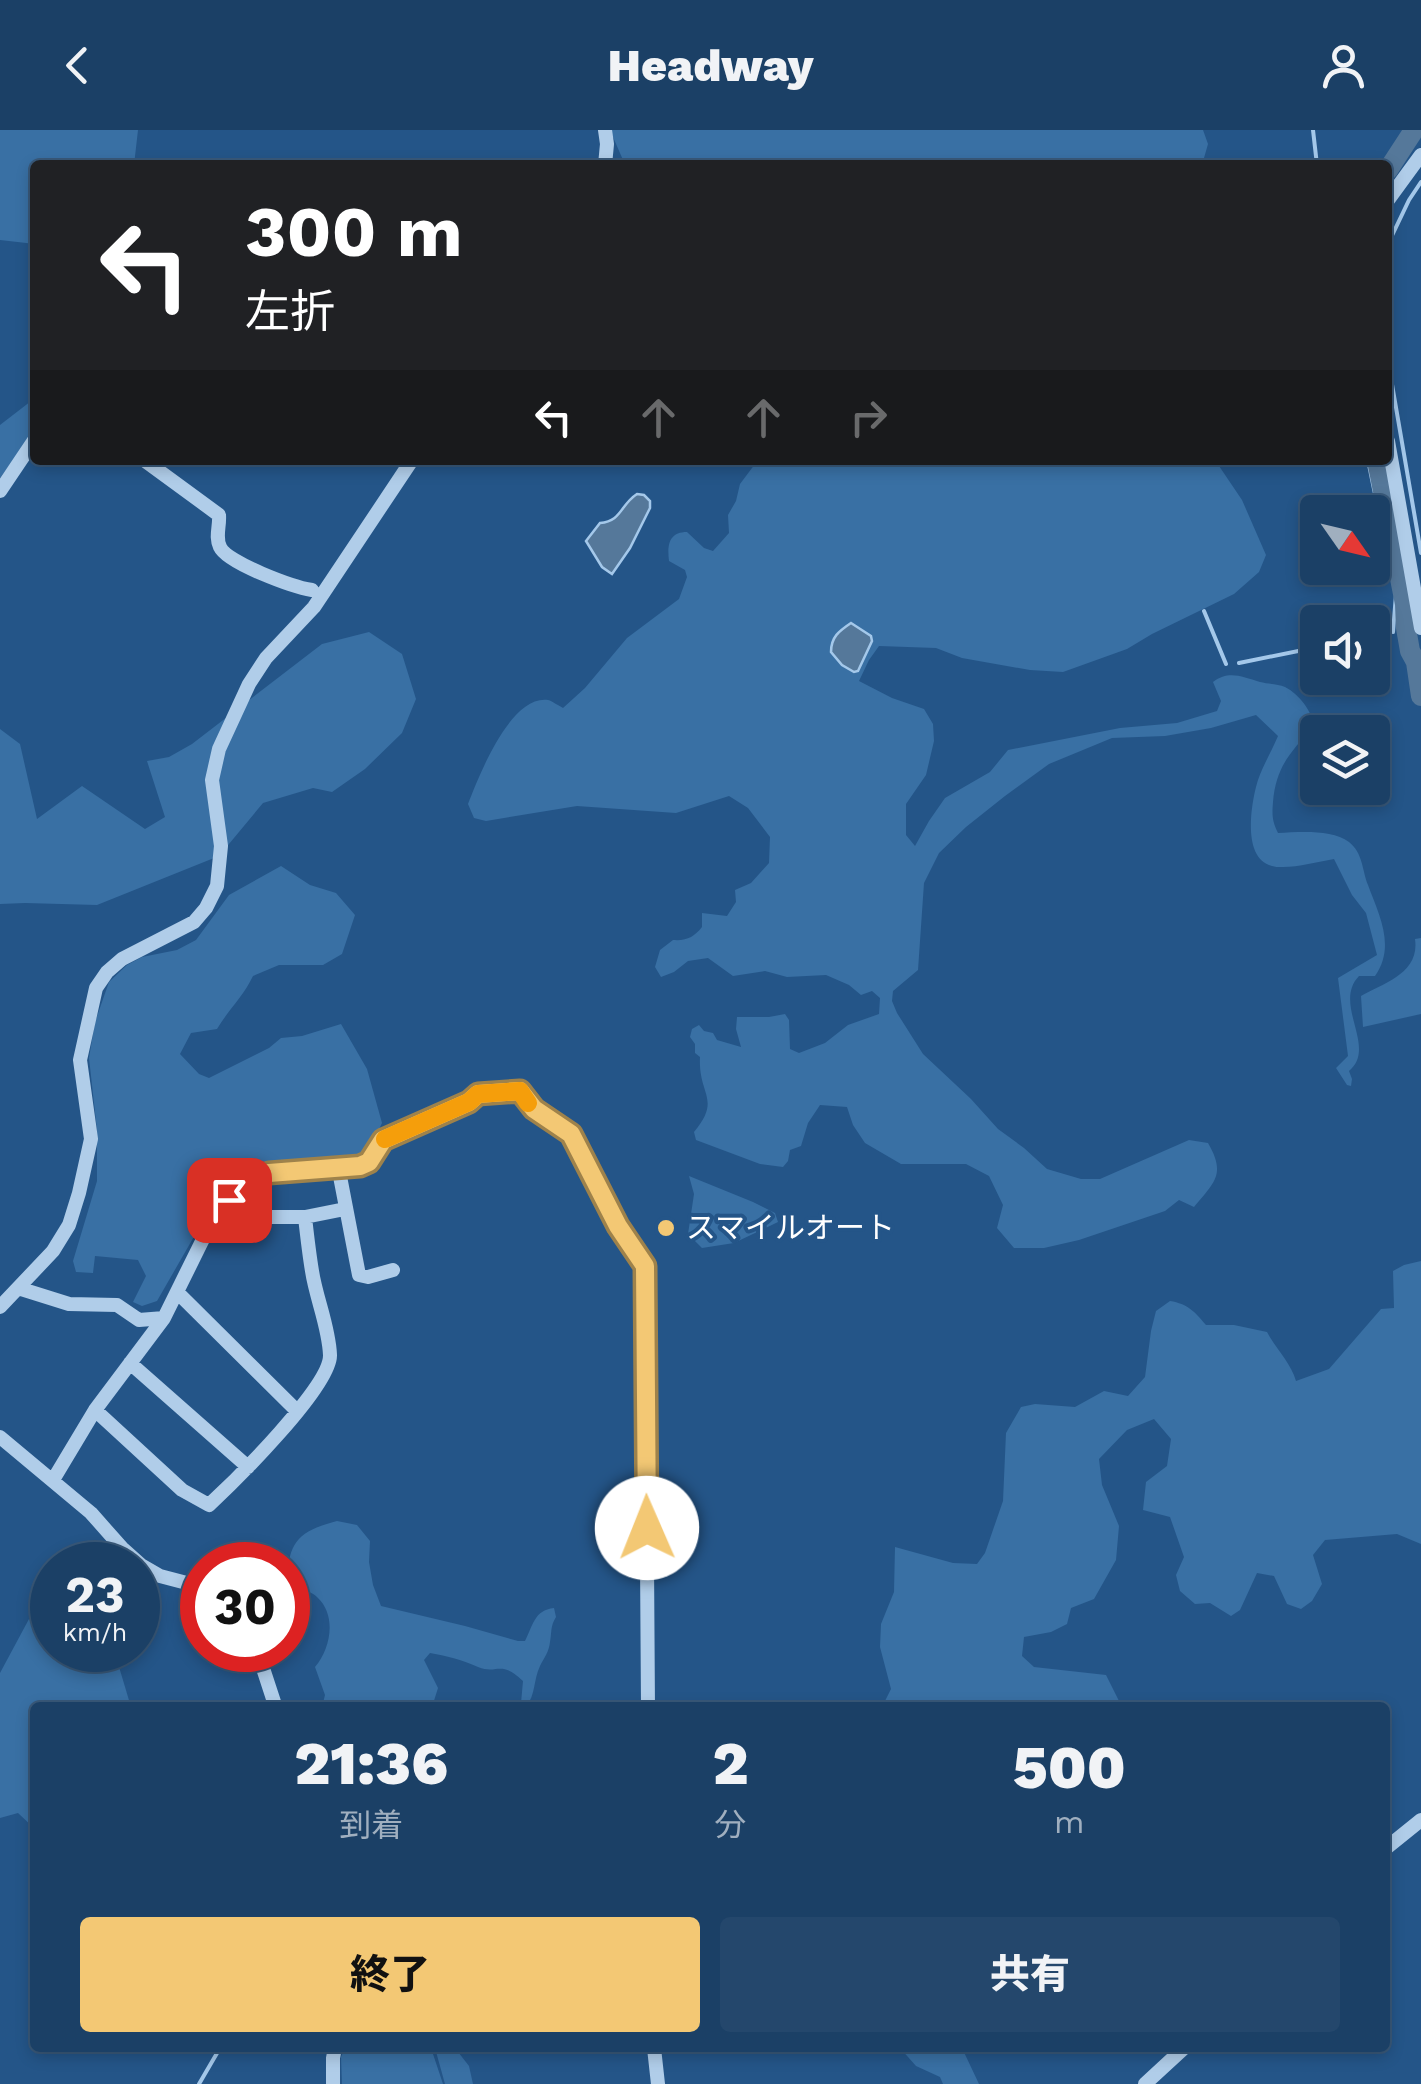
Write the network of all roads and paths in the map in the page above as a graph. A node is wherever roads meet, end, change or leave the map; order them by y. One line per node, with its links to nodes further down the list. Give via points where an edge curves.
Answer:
1 (606, 130): 3 (street)
2 (1421, 155): 4 (street)
3 (605, 160)
4 (1392, 195)
5 (30, 446): 9 (street)
6 (1392, 464): 11 (street)
7 (151, 465): 10 (street, via 220,515 221,551 280,582)
8 (409, 465): 17 (street, via 314,608 266,658 219,749 212,780 221,846 217,886 206,908 194,922 122,959 96,988 80,1060 91,1139 87,1163 69,1226)
9 (0, 491)
10 (312, 590)
11 (1421, 628)
12 (338, 1166): 13 (street); 15 (street, via 269,1173 229,1200 213,1216); 30 (street, via 369,1162 383,1140 498,1090 520,1091 571,1134 645,1266)
13 (345, 1208): 14 (street); 16 (street, via 359,1276)
14 (306, 1216): 15 (street); 23 (street, via 330,1354 329,1368)
15 (216, 1222): 18 (street)
16 (393, 1270)
17 (18, 1288): 19 (street); 20 (street, via 69,1304 117,1305 139,1320)
18 (177, 1292): 20 (street); 23 (street)
19 (0, 1307)
20 (164, 1318): 21 (street)
21 (130, 1363): 22 (street); 25 (street)
22 (95, 1410): 25 (street, via 182,1490 209,1505); 26 (street)
23 (296, 1412): 25 (street)
24 (0, 1436): 26 (street)
25 (248, 1468)
26 (53, 1480): 27 (street, via 141,1565)
27 (180, 1581)
28 (264, 1672): 29 (street)
29 (274, 1702)
30 (648, 1702)
31 (1421, 1820): 32 (street)
32 (1390, 1844)
33 (334, 2052): 36 (street)
34 (654, 2052): 37 (street)
35 (1180, 2052): 38 (street)
36 (333, 2084)
37 (658, 2084)
38 (1145, 2084)

